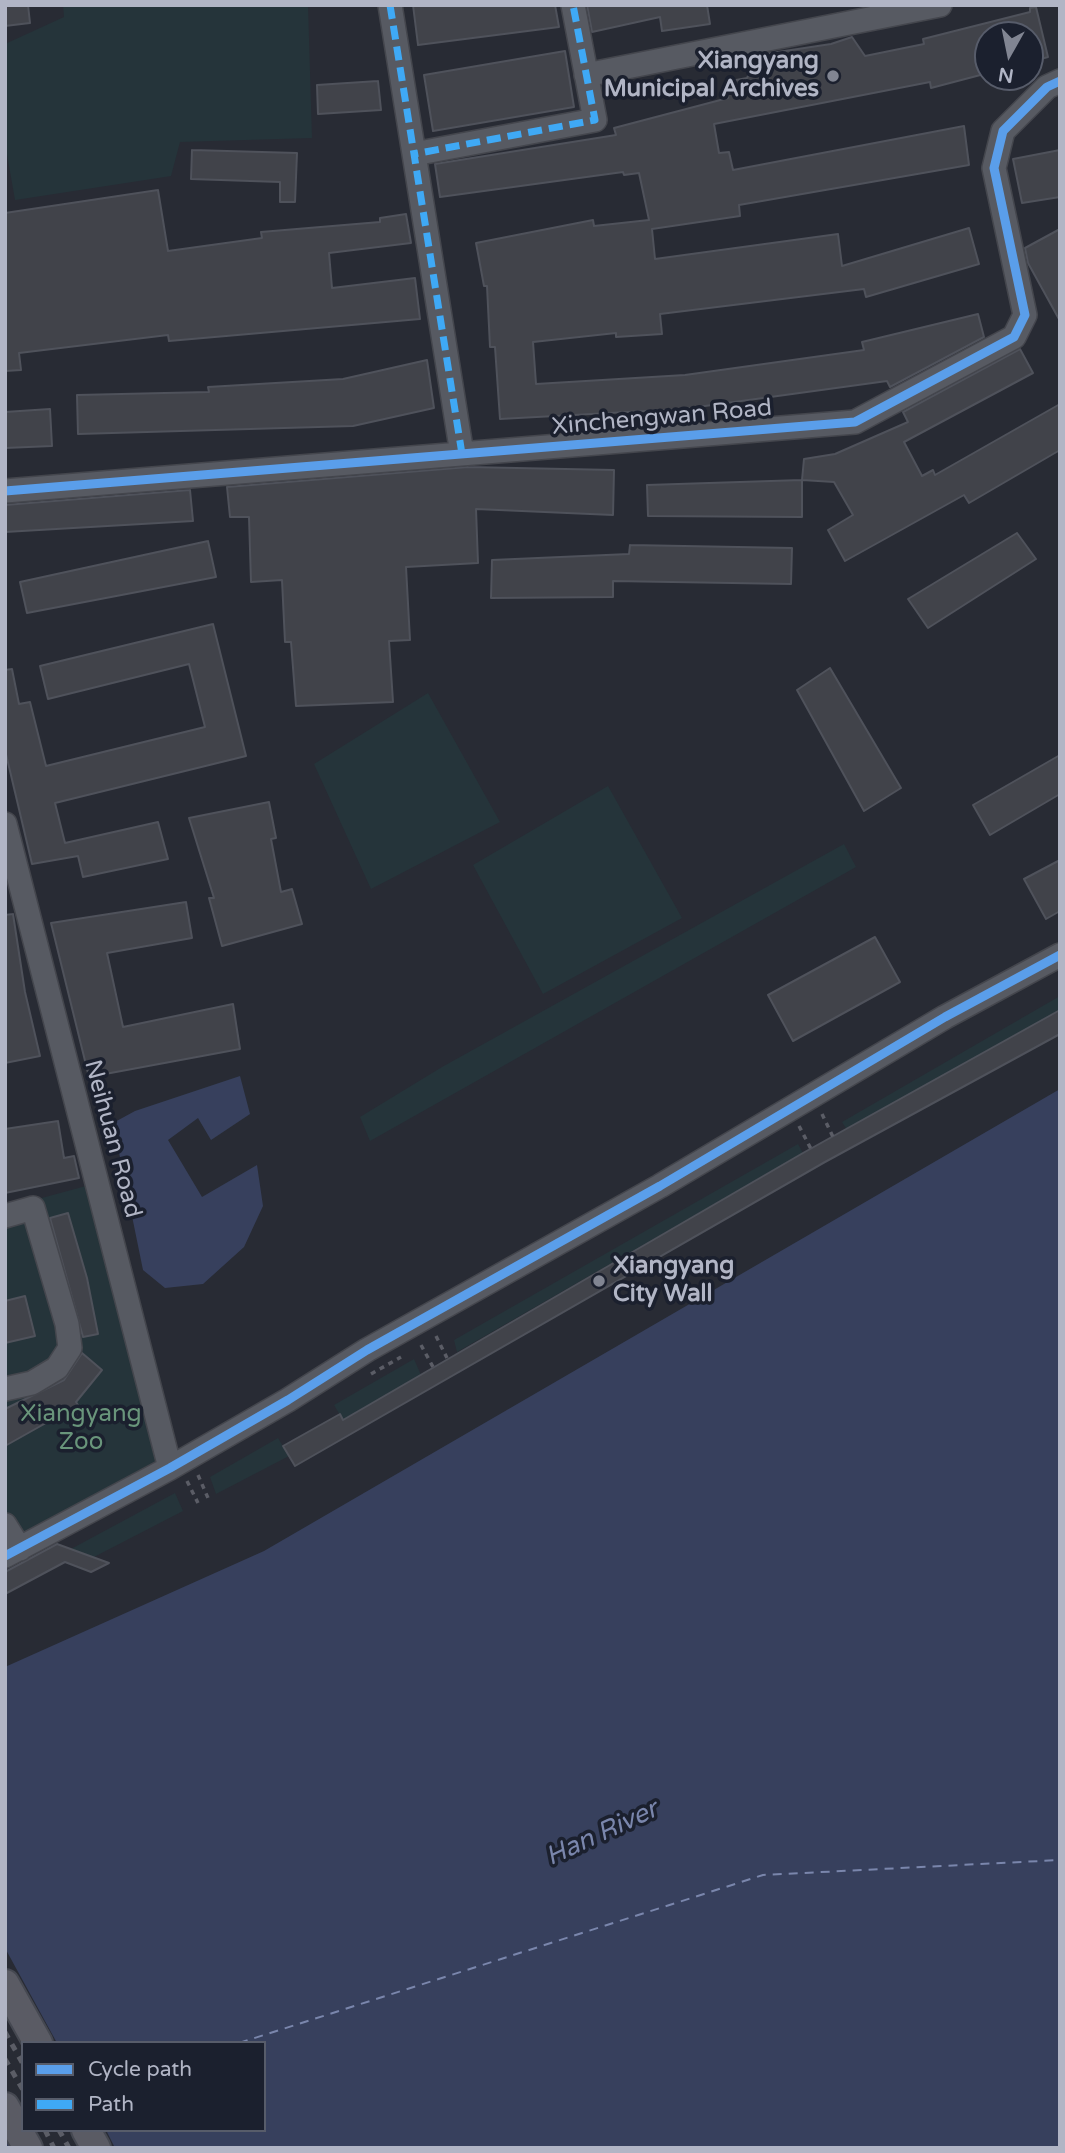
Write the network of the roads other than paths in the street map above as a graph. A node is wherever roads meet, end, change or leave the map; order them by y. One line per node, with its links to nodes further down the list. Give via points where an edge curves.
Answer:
1 (390, 5): 6 (street)
2 (573, 5): 4 (street)
3 (940, 5): 4 (street)
4 (586, 75): 6 (street, via 594,120)
5 (1056, 80): 7 (street, Xinchengwan Road, via 1003,131 995,168 1025,315 1014,338 855,422)
6 (414, 154): 7 (street)
7 (461, 454): 8 (street, Xinchengwan Road)
8 (5, 491)
9 (5, 824): 13 (street, Neihuan Road)
10 (1060, 955): 13 (street, via 368,1350)
11 (5, 1216): 12 (street, via 33,1208 70,1348 57,1368 32,1383)
12 (5, 1389)
13 (178, 1473): 15 (street)
14 (5, 1525): 15 (street)
15 (12, 1552)
16 (5, 1984): 17 (main road)
17 (37, 2041)
18 (5, 2107): 20 (main road)
19 (87, 2132): 21 (main road)
20 (28, 2148)
21 (96, 2148)

